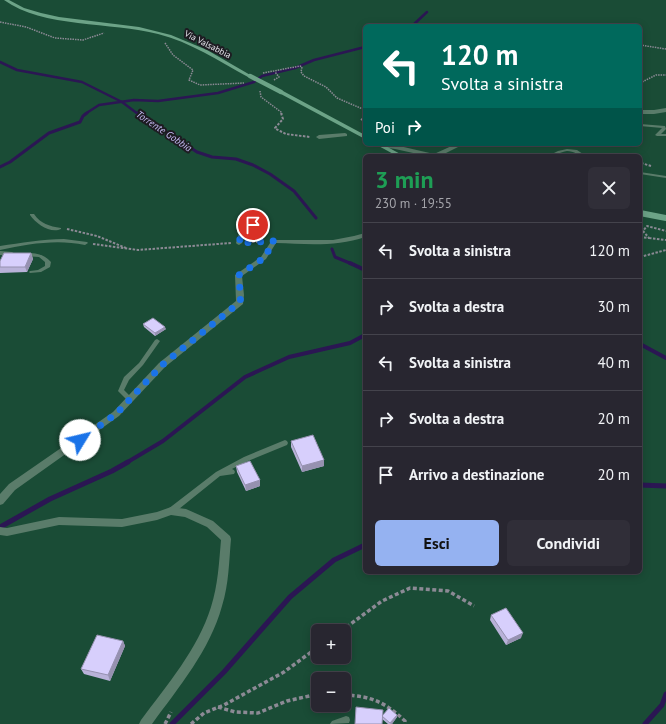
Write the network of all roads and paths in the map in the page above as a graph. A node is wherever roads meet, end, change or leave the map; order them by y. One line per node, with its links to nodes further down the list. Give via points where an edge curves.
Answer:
1 (6, 0): 18 (main road, Via Valsabbia, bridge, via 22,9 46,16 139,28 190,43 281,92 305,108)
2 (0, 22): 3 (path, via 26,27 55,38 83,40)
3 (106, 32)
4 (164, 43): 10 (path, via 177,58 193,70 189,80 200,85)
5 (642, 45): 6 (path)
6 (666, 49)
7 (666, 75): 9 (path, via 656,75)
8 (279, 77): 12 (path, via 274,72 300,66 304,76 326,87 337,98)
9 (642, 82)
10 (247, 83)
11 (256, 86): 19 (path, via 262,97 281,112 283,119 276,129 286,134)
12 (363, 109)
13 (666, 111): 14 (street)
14 (642, 112)
15 (642, 125): 17 (lane, via 664,127 657,135)
16 (344, 135): 19 (street)
17 (666, 135)
18 (363, 136)
19 (318, 137)
20 (383, 146): 23 (main road)
21 (388, 146): 24 (street)
22 (458, 146): 25 (street)
23 (397, 154)
24 (426, 154)
25 (440, 154)
26 (553, 154): 27 (lane, via 568,149)
27 (582, 154)
28 (642, 172): 29 (lane)
29 (666, 177)
30 (642, 213): 32 (main road, bridge)
31 (32, 215): 34 (lane, via 36,222 48,228)
32 (666, 218)
33 (253, 225): 42 (lane, via 242,231)
34 (59, 229): 44 (path, via 78,230)
35 (666, 231): 38 (path, via 647,226 643,231)
36 (363, 236): 40 (street, via 357,239 326,241)
37 (642, 238): 38 (path)
38 (649, 238): 39 (path)
39 (666, 240)
40 (274, 241): 42 (path); 50 (street, via 264,258 239,275 238,286 242,293 240,302 162,365)
41 (85, 243): 43 (lane, via 70,239); 44 (path)
42 (239, 243): 44 (path)
43 (0, 248)
44 (128, 249)
45 (666, 250): 47 (path)
46 (0, 253): 48 (lane, via 40,256 46,259 47,267)
47 (642, 256)
48 (32, 272)
49 (157, 341): 50 (lane, via 141,364 126,379 121,391)
50 (130, 399): 54 (street, via 116,414 12,487)
51 (285, 443): 53 (lane, via 246,458)
52 (232, 472): 53 (lane)
53 (218, 474): 55 (lane)
54 (0, 501)
55 (171, 510): 56 (street, via 157,516 122,523 59,521 7,532); 64 (street, via 186,513 210,524 226,539 222,584 217,608 201,644)
56 (0, 531)
57 (474, 606): 58 (path, via 448,591 410,588 382,601)
58 (351, 624)
59 (311, 652): 62 (path, via 284,672)
60 (351, 695): 67 (path, via 368,696 379,700 394,709 405,721)
61 (311, 696): 62 (path, via 287,701 258,713 235,712)
62 (218, 707): 65 (path, via 204,713)
63 (346, 720): 66 (lane)
64 (145, 724)
65 (191, 724)
66 (335, 724)
67 (404, 724)

